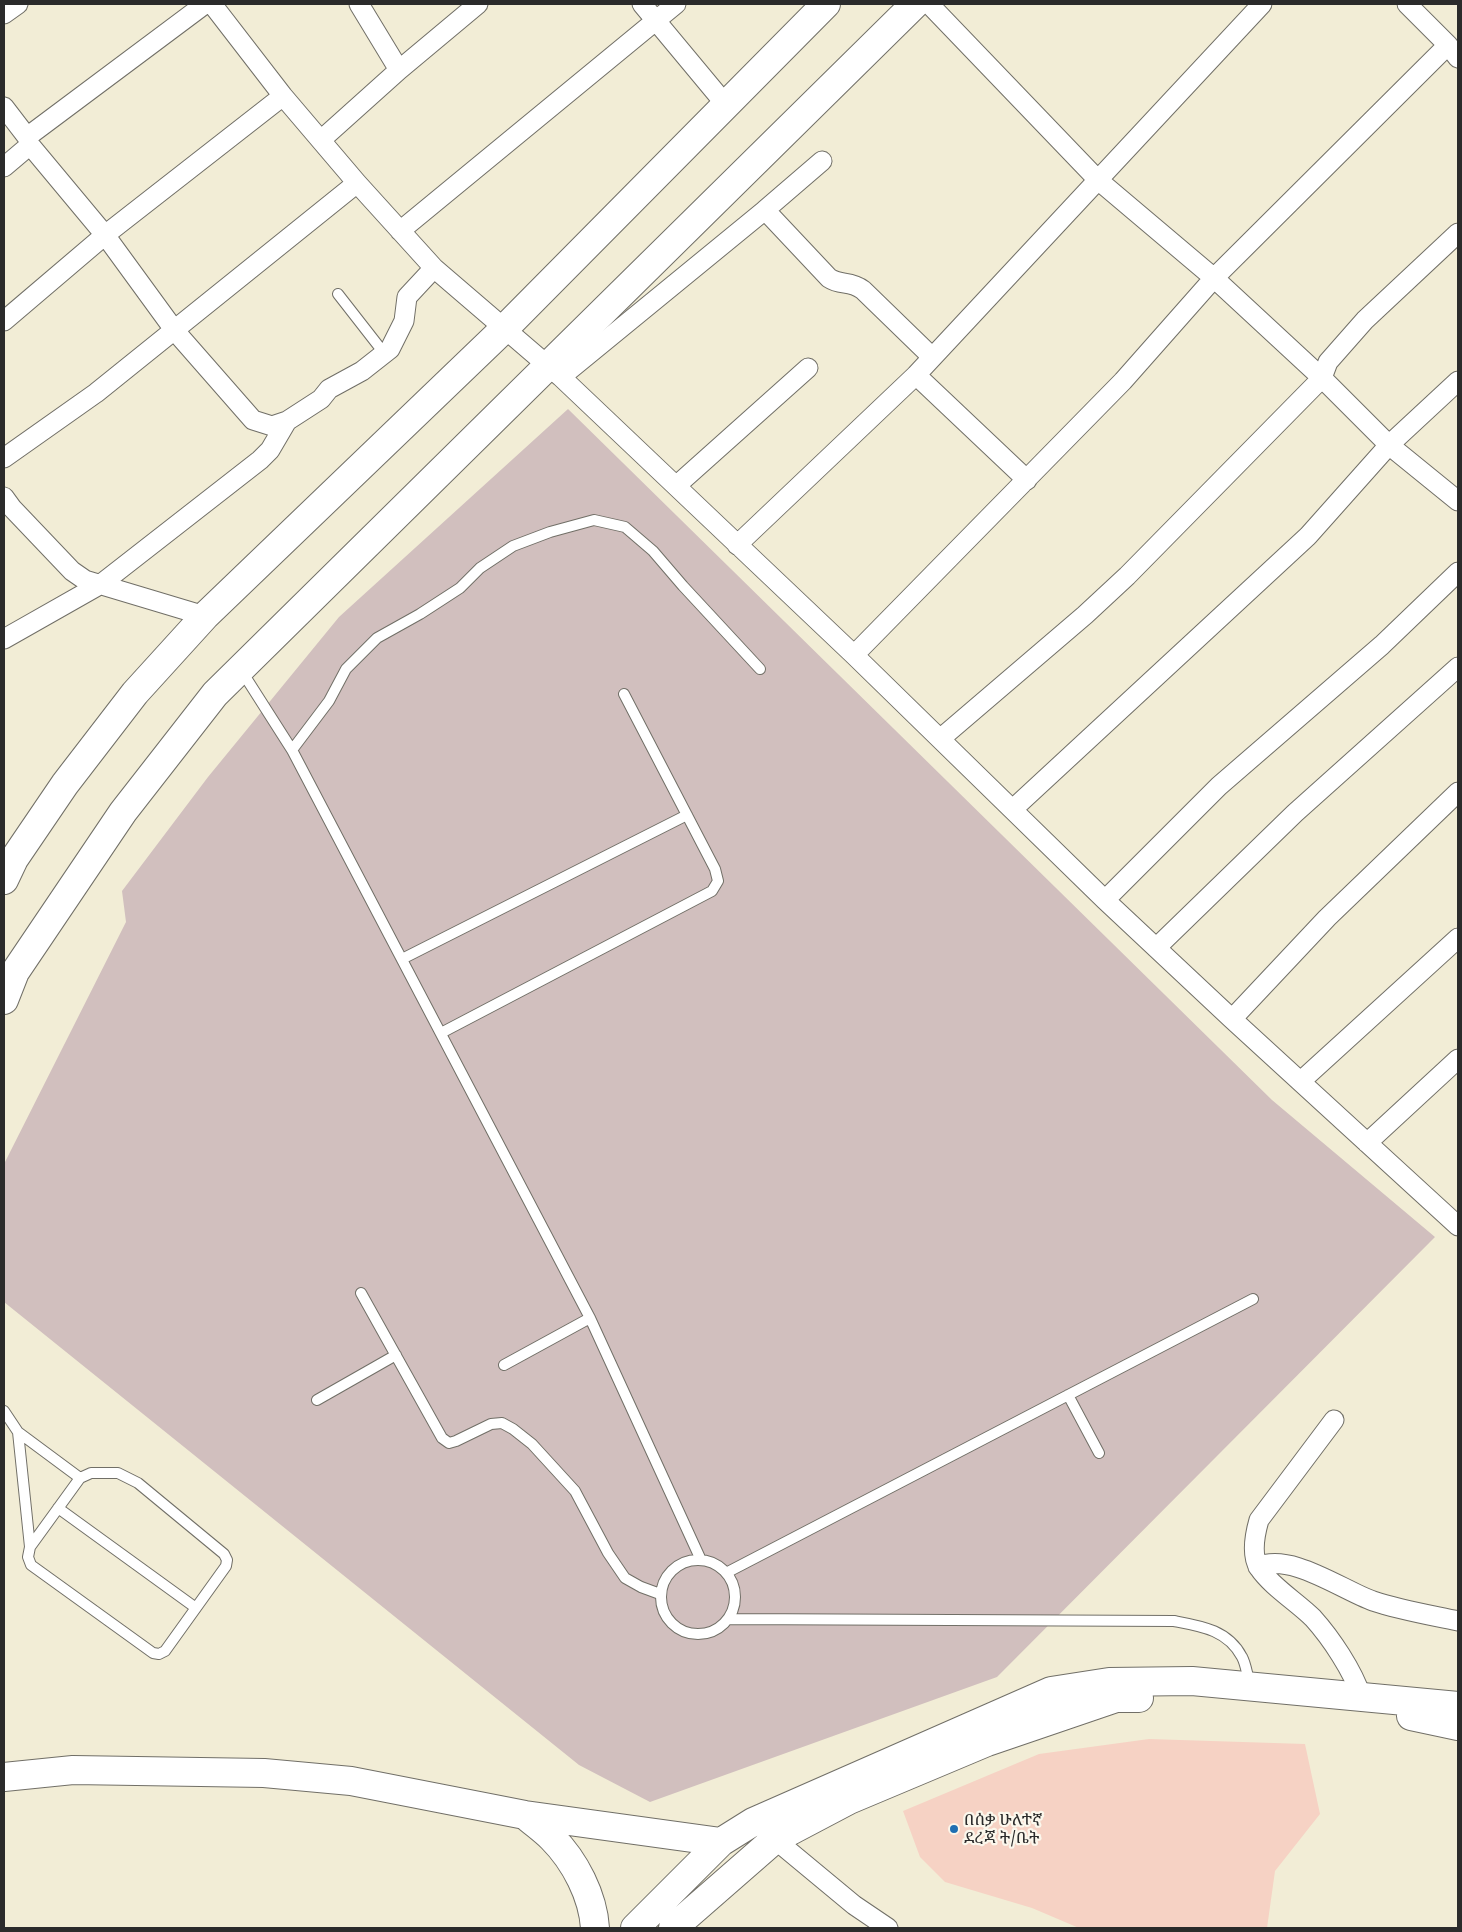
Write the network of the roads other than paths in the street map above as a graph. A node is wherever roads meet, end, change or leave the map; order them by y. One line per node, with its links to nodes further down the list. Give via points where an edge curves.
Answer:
1 (18, 4): 13 (street)
2 (205, 4): 21 (street)
3 (212, 4): 17 (street)
4 (359, 4): 16 (street)
5 (478, 4): 16 (street)
6 (642, 4): 14 (street)
7 (676, 4): 14 (street)
8 (826, 4): 18 (main road)
9 (915, 4): 39 (main road)
10 (929, 4): 24 (street)
11 (1262, 4): 24 (street)
12 (1407, 4): 15 (street)
13 (4, 14)
14 (656, 21): 18 (street); 27 (street)
15 (1453, 51): 31 (street)
16 (399, 70): 20 (street)
17 (283, 96): 20 (street); 29 (street)
18 (726, 105): 34 (main road)
19 (4, 107): 21 (street)
20 (322, 140): 25 (street)
21 (28, 141): 23 (street); 29 (street)
22 (822, 161): 26 (street)
23 (4, 167)
24 (1098, 180): 31 (street); 37 (street)
25 (357, 183): 27 (street); 35 (street)
26 (765, 210): 37 (street, via 830,278 855,284 863,290); 39 (street)
27 (400, 231): 30 (street)
28 (1458, 233): 41 (street, via 1365,320 1328,362)
29 (105, 235): 33 (street); 35 (street)
30 (434, 268): 34 (street); 36 (street, via 407,296 398,337)
31 (1214, 278): 41 (street); 46 (street, via 1123,381)
32 (338, 294): 36 (lane)
33 (4, 321)
34 (505, 328): 39 (street); 53 (main road)
35 (175, 331): 43 (street, via 253,420 272,426); 45 (street, via 96,394)
36 (384, 353): 43 (street, via 362,371 328,389 321,399)
37 (932, 357): 40 (street)
38 (808, 368): 47 (street)
39 (555, 371): 47 (street); 58 (main road)
40 (916, 375): 46 (street); 50 (street)
41 (1322, 378): 44 (street); 60 (street, via 1127,576)
42 (1458, 381): 44 (street)
43 (287, 422): 52 (street, via 260,460)
44 (1388, 445): 49 (street); 63 (street, via 1308,536)
45 (4, 458)
46 (1027, 480): 55 (street)
47 (676, 486): 50 (street)
48 (4, 497): 52 (street, via 72,571 85,580)
49 (1458, 502)
50 (737, 545): 55 (street)
51 (1458, 572): 66 (street, via 1382,645 1219,786)
52 (100, 584): 53 (street); 54 (street)
53 (205, 616): 65 (main road, via 135,693 77,769 14,859)
54 (4, 639)
55 (854, 655): 60 (street)
56 (1458, 667): 68 (street, via 1295,813)
57 (760, 669): 61 (lane, via 653,551 625,527 594,520 513,546 480,568 460,588 378,638 346,669 329,701)
58 (240, 670): 61 (lane); 70 (main road, via 215,694 123,812 15,972)
59 (624, 694): 64 (lane)
60 (940, 739): 63 (street)
61 (292, 750): 69 (lane)
62 (1458, 792): 71 (street, via 1327,918)
63 (1013, 809): 66 (street)
64 (687, 815): 69 (lane); 72 (lane, via 715,869 718,881 712,891)
65 (4, 880)
66 (1105, 900): 68 (street)
67 (1458, 938): 74 (street)
68 (1156, 948): 71 (street)
69 (402, 959): 72 (lane)
70 (4, 1000)
71 (1232, 1020): 74 (street)
72 (441, 1033): 79 (lane)
73 (1458, 1059): 75 (street)
74 (1301, 1081): 75 (street)
75 (1367, 1143): 76 (street)
76 (1455, 1216)
77 (361, 1293): 80 (lane)
78 (1253, 1299): 82 (lane)
79 (590, 1318): 81 (lane); 91 (lane)
80 (396, 1355): 83 (lane); 94 (lane, via 442,1438 449,1443 456,1442 490,1424 502,1424 513,1429 532,1444 575,1491 625,1578)
81 (504, 1365)
82 (1068, 1395): 87 (lane); 93 (lane)
83 (317, 1400)
84 (4, 1411): 86 (lane)
85 (1334, 1420): 92 (street, via 1259,1520 1254,1535)
86 (18, 1432): 88 (lane); 90 (lane)
87 (1099, 1454)
88 (80, 1478): 89 (lane); 95 (lane, via 91,1473 118,1473 138,1483 224,1554 228,1560 226,1566)
89 (58, 1508): 90 (lane); 95 (lane)
90 (30, 1547): 95 (lane, via 28,1557 31,1565 153,1654 165,1651)
91 (701, 1560): 93 (lane); 94 (lane, via 691,1560 674,1569 662,1585)
92 (1258, 1568): 97 (street, via 1267,1563 1299,1568 1374,1601); 99 (street, via 1312,1618 1341,1656)
93 (726, 1573): 96 (lane, via 732,1581 735,1601)
94 (660, 1594): 96 (lane, via 664,1613 676,1628 685,1633 704,1635)
95 (196, 1608)
96 (728, 1619): 98 (lane, via 1174,1620 1210,1628 1231,1641 1243,1658)
97 (1458, 1621)
98 (1250, 1687): 99 (main road); 104 (main road, via 1192,1681 1109,1682 1051,1691)
99 (1361, 1696): 100 (main road)
100 (1458, 1706)
101 (1458, 1726): 105 (main road, via 1389,1711 1263,1700 1116,1698 987,1742 849,1800)
102 (4, 1777): 103 (main road, via 73,1770 264,1773 351,1781)
103 (525, 1815): 106 (main road); 107 (main road, via 553,1838 568,1858 586,1887)
104 (753, 1822): 105 (street); 106 (main road)
105 (775, 1840): 109 (main road); 110 (street, via 854,1905)
106 (721, 1842): 108 (main road)
107 (596, 1928)
108 (634, 1928)
109 (673, 1928)
110 (888, 1928)

